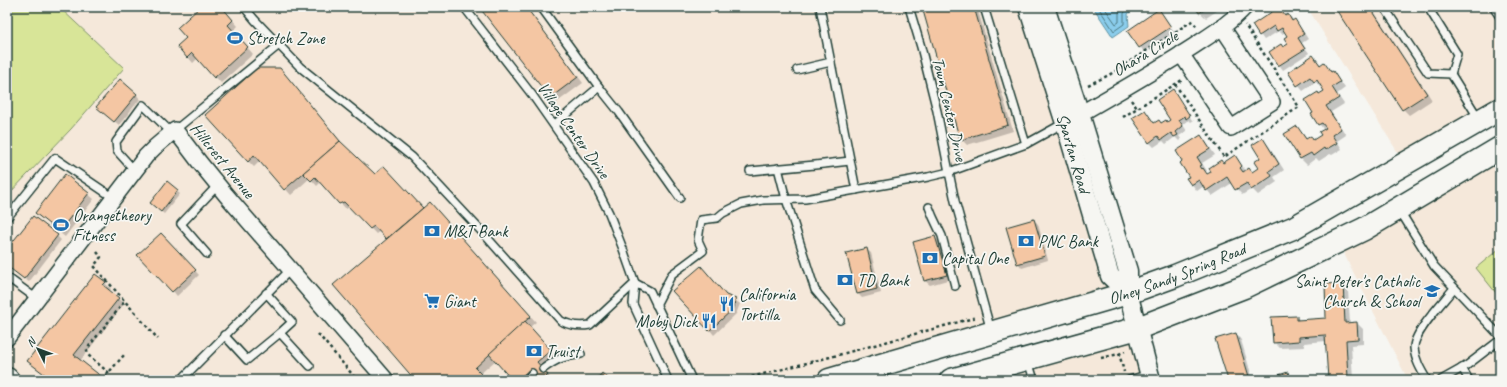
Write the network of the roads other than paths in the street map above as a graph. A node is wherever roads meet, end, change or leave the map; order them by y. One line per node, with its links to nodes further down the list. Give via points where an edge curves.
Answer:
1 (244, 7): 15 (lane)
2 (464, 7): 24 (lane, Village Center Drive)
3 (541, 7): 20 (lane)
4 (820, 7): 17 (lane)
5 (908, 7): 32 (lane, Town Center Drive, via 937,110)
6 (984, 7): 26 (lane)
7 (1028, 7): 22 (street, Spartan Road)
8 (1045, 7): 22 (street, Spartan Road)
9 (1245, 7): 14 (street, Ohara Circle)
10 (1384, 7): 19 (lane, via 1428,73)
11 (1494, 7): 13 (lane)
12 (1429, 8): 19 (lane, via 1457,54)
13 (1500, 17)
14 (1222, 27): 16 (street, Ohara Circle); 16 (street, via 1272,102 1231,128)
15 (279, 45): 25 (lane); 44 (lane, via 300,67 412,157 561,321 580,327 590,325)
16 (1181, 54): 22 (street, Ohara Circle)
17 (831, 62): 18 (lane); 28 (lane)
18 (797, 70)
19 (1451, 74): 23 (lane)
20 (599, 87): 24 (lane); 36 (lane, via 628,123)
21 (1500, 109): 23 (main road, Olney Sandy Spring Road)
22 (1072, 119): 26 (lane, Town Center Drive); 48 (street, Spartan Road, via 1110,276)
23 (1480, 120): 48 (main road, Olney Sandy Spring Road, via 1293,228)
24 (554, 125): 44 (lane, Village Center Drive, via 594,182 609,213)
25 (173, 131): 30 (street, Hillcrest Avenue, via 154,147); 30 (lane, via 143,105 116,142 116,151); 33 (street, Hillcrest Avenue)
26 (1026, 144): 32 (lane, Town Center Drive)
27 (1500, 148): 39 (main road, Olney Sandy Spring Road)
28 (850, 161): 29 (lane); 34 (lane)
29 (778, 168): 31 (lane); 37 (lane)
30 (135, 171): 35 (street, Hillcrest Avenue)
31 (750, 171)
32 (949, 172): 34 (lane); 52 (lane)
33 (218, 185): 41 (lane, via 181,224); 42 (street, Hillcrest Avenue)
34 (856, 190): 37 (lane, via 805,199)
35 (114, 198): 40 (lane, via 55,158); 49 (street, Hillcrest Avenue)
36 (680, 198)
37 (786, 199): 50 (lane, via 741,204 717,218 701,220 698,240 703,251 672,274); 51 (lane, via 815,290)
38 (929, 207): 45 (lane, via 942,236)
39 (1399, 209): 46 (lane, via 1434,266); 53 (main road, Olney Sandy Spring Road, via 1364,229 1244,287)
40 (7, 218)
41 (207, 254)
42 (290, 270): 47 (lane); 68 (street, Hillcrest Avenue)
43 (7, 277): 49 (lane)
44 (635, 283): 50 (lane, via 650,291); 70 (lane, Village Center Drive, via 632,304)
45 (955, 286)
46 (1454, 288): 56 (lane); 75 (lane, via 1418,334 1414,346 1416,358)
47 (266, 293): 54 (lane, via 292,322); 55 (lane)
48 (1128, 293): 52 (main road, Olney Sandy Spring Road); 53 (street)
49 (38, 299): 57 (street, Hillcrest Avenue)
50 (656, 305): 71 (lane)
51 (840, 320)
52 (988, 324): 72 (main road, Olney Sandy Spring Road)
53 (1138, 328): 60 (main road, Olney Sandy Spring Road); 66 (street)
54 (280, 333): 55 (lane, via 248,360); 61 (lane)
55 (224, 335): 67 (lane)
56 (1500, 336)
57 (7, 338)
58 (1500, 340): 63 (lane)
59 (581, 354): 62 (lane, via 563,357)
60 (1027, 359): 73 (main road, Olney Sandy Spring Road); 74 (lane)
61 (310, 366)
62 (542, 368)
63 (1462, 368): 76 (lane); 77 (lane)
64 (533, 377): 69 (lane)
65 (1127, 377): 66 (lane)
66 (1151, 377)
67 (181, 380)
68 (386, 380)
69 (527, 380)
70 (668, 380)
71 (692, 380)
72 (829, 380)
73 (951, 380)
74 (1034, 380)
75 (1427, 380)
76 (1441, 380)
77 (1469, 380)

